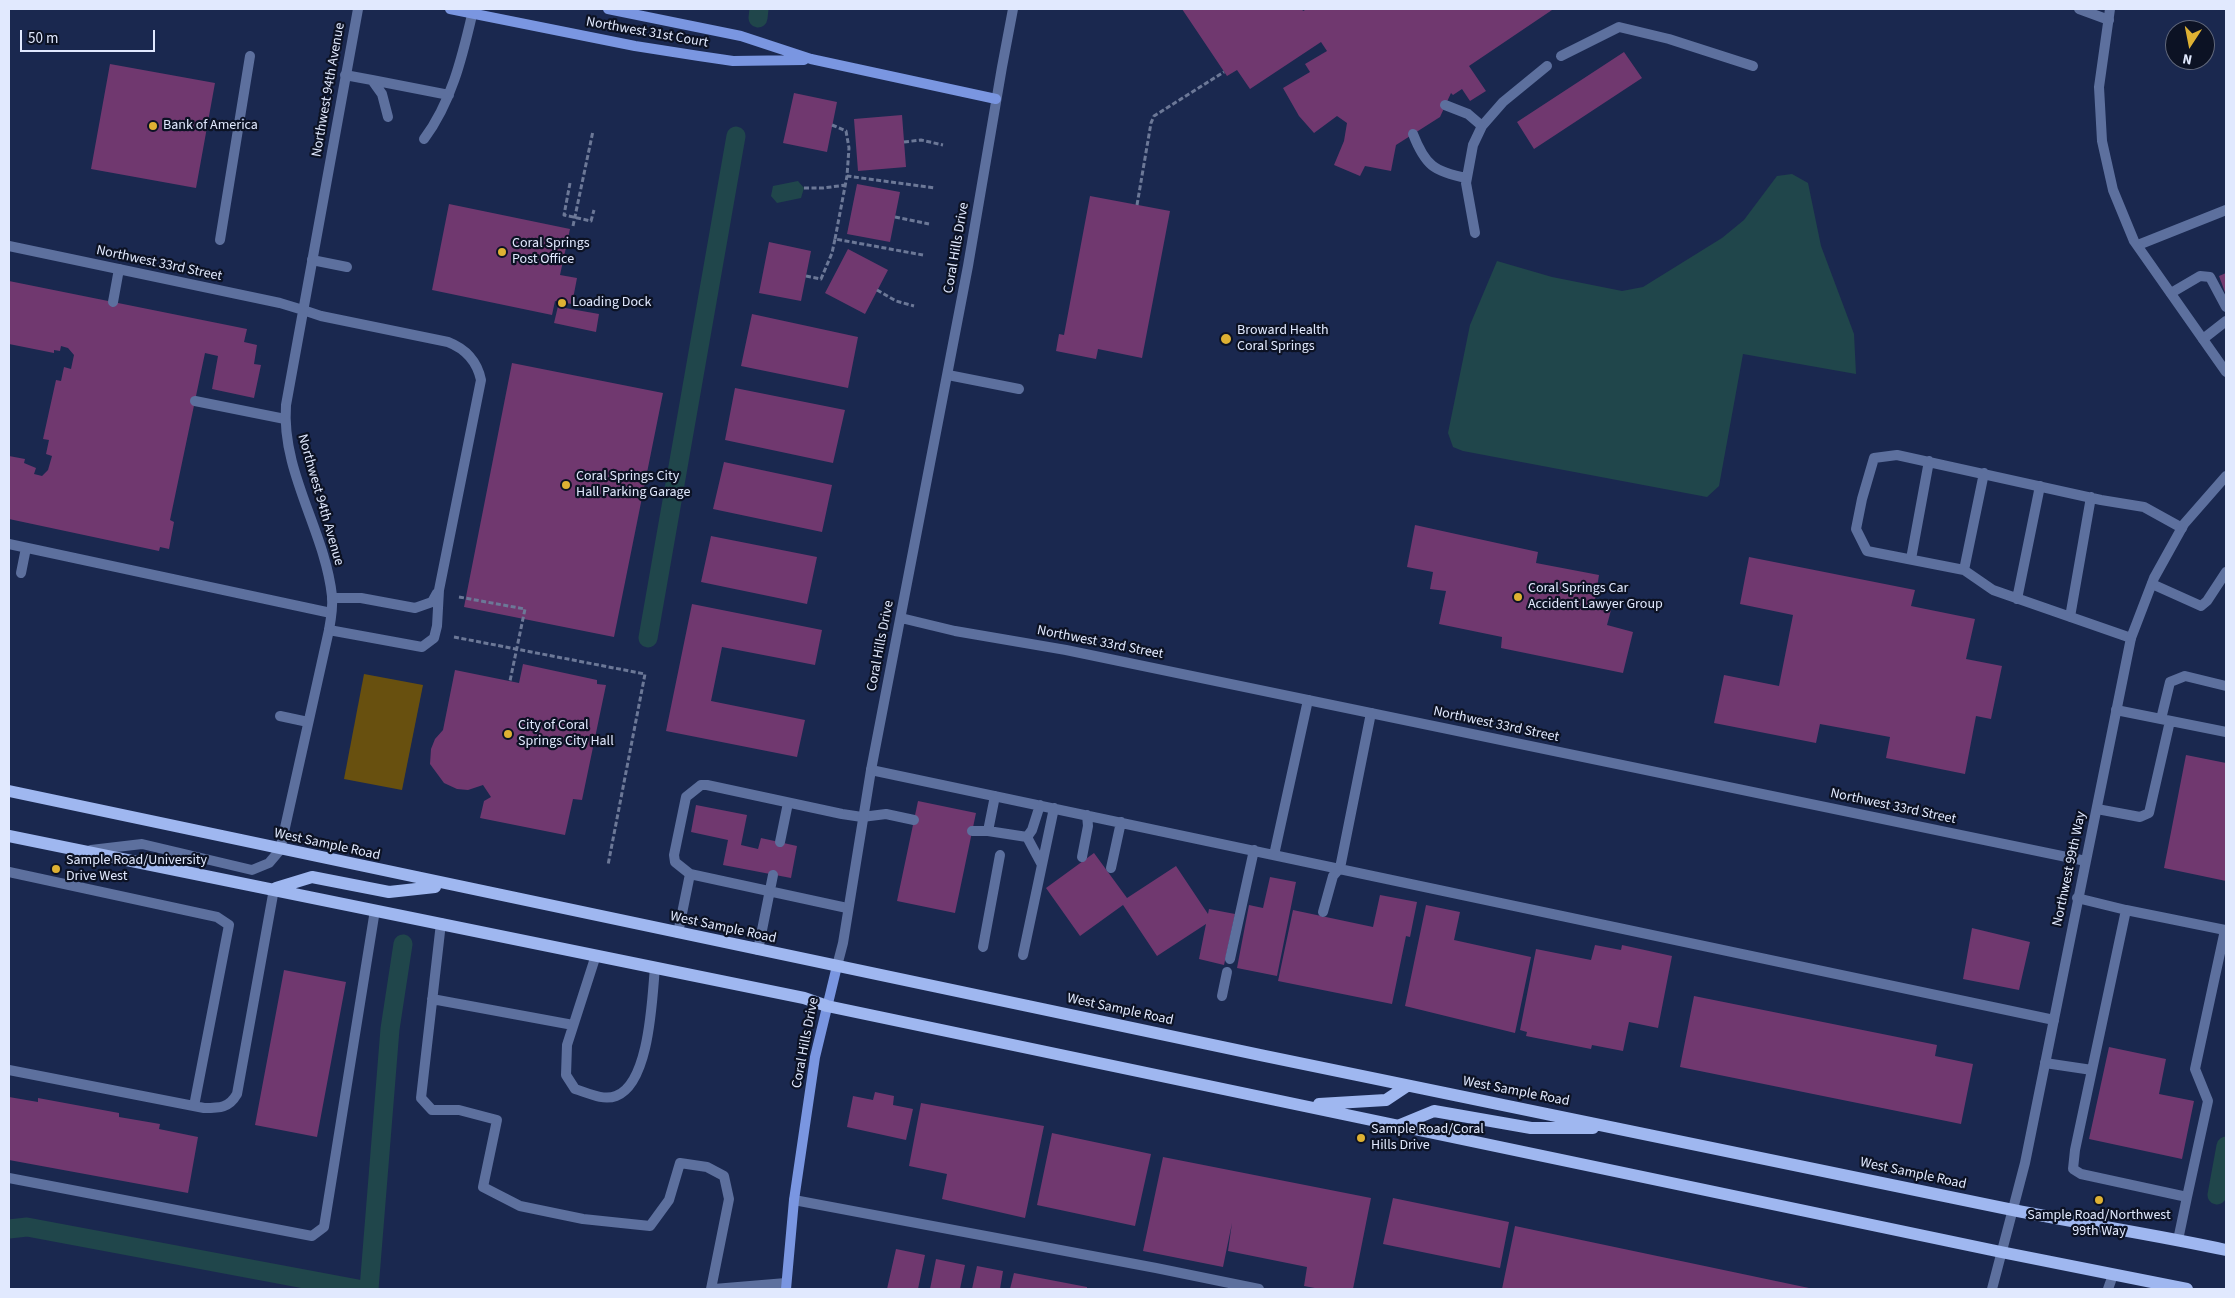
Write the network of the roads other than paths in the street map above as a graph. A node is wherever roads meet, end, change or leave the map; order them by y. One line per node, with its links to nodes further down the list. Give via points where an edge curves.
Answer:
1 (358, 9): 14 (street, Northwest 94th Avenue)
2 (450, 9): 7 (street, Northwest 31st Court)
3 (608, 9): 11 (street, Northwest 31st Court, via 741,36)
4 (1013, 9): 17 (street, Coral Hills Drive)
5 (2079, 9): 8 (street)
6 (2110, 9): 8 (street)
7 (472, 15): 11 (street, Northwest 31st Court, via 725,60); 16 (street)
8 (2109, 20): 27 (street, via 2100,87 2102,141 2113,190)
9 (250, 56): 26 (street)
10 (1561, 56): 13 (street, via 1619,28 1669,39)
11 (811, 60): 17 (street, Northwest 31st Court)
12 (1547, 66): 20 (street, via 1503,102)
13 (1753, 66)
14 (345, 76): 15 (street); 29 (street, Northwest 94th Avenue)
15 (372, 80): 16 (street); 19 (street, via 382,94)
16 (449, 95): 22 (street, via 438,120)
17 (996, 98): 39 (street, Coral Hills Drive)
18 (1445, 105): 20 (street, via 1468,114)
19 (388, 117)
20 (1482, 126): 23 (street, via 1472,144)
21 (1413, 134): 23 (street, via 1426,161 1440,171)
22 (424, 139)
23 (1466, 178): 25 (street)
24 (2226, 210): 27 (street)
25 (1475, 233)
26 (220, 240)
27 (2138, 245): 32 (street)
28 (9, 246): 31 (street, Northwest 33rd Street)
29 (312, 260): 30 (street); 35 (street, Northwest 94th Avenue)
30 (347, 267)
31 (119, 269): 33 (street); 35 (street, Northwest 33rd Street)
32 (2171, 293): 34 (street, via 2200,276 2210,277); 37 (street)
33 (113, 302)
34 (2226, 307)
35 (303, 310): 42 (street, Northwest 94th Avenue); 56 (street, Northwest 33rd Street, via 448,342 468,353 478,370 481,380)
36 (2226, 321): 37 (street)
37 (2203, 339): 38 (street)
38 (2226, 372)
39 (948, 375): 40 (street); 61 (street, Coral Hills Drive)
40 (1018, 389)
41 (195, 401): 42 (street)
42 (285, 419): 57 (street, Northwest 94th Avenue, via 287,442 320,546)
43 (1929, 461): 44 (street); 51 (street); 51 (street, via 1897,455 1874,458 1856,529 1867,551)
44 (1984, 473): 46 (street); 52 (street)
45 (2226, 476): 48 (street, Northwest 99th Way)
46 (2040, 486): 47 (street); 58 (street)
47 (2091, 497): 48 (street, via 2144,507); 60 (street)
48 (2182, 528): 55 (street, Northwest 99th Way)
49 (9, 544): 50 (street)
50 (26, 548): 54 (street); 59 (street)
51 (1911, 559): 52 (street)
52 (1964, 570): 58 (street, via 1994,590)
53 (2226, 572): 55 (street, via 2201,606)
54 (21, 573)
55 (2152, 584): 63 (street, Northwest 99th Way)
56 (439, 590): 57 (street, via 432,602 416,608 361,598); 62 (street, Northwest 33rd Street, via 434,638 422,648)
57 (332, 598): 59 (street, Northwest 94th Avenue)
58 (2017, 599): 60 (street)
59 (331, 613): 62 (street, Northwest 94th Avenue)
60 (2070, 617): 63 (street)
61 (901, 618): 65 (street, Northwest 33rd Street); 72 (street, Coral Hills Drive)
62 (329, 630): 70 (street, Northwest 94th Avenue)
63 (2131, 638): 66 (street, Northwest 99th Way)
64 (2226, 686): 69 (street, via 2185,676 2170,682)
65 (1308, 700): 67 (street, Northwest 33rd Street); 91 (street)
66 (2116, 710): 69 (street); 78 (street, Northwest 99th Way)
67 (1371, 713): 94 (street, Northwest 33rd Street); 97 (street)
68 (280, 716): 70 (street)
69 (2165, 720): 71 (street); 78 (street, via 2149,813 2140,817)
70 (308, 722): 88 (street, Northwest 94th Avenue)
71 (2226, 732)
72 (871, 770): 74 (street); 80 (street, Coral Hills Drive)
73 (9, 791): 88 (main road, West Sample Road)
74 (995, 796): 76 (street); 84 (street)
75 (788, 803): 80 (street); 87 (street); 99 (street, via 707,785 692,790 686,797 674,854 675,862)
76 (1040, 805): 77 (street); 86 (street)
77 (1054, 808): 79 (street); 95 (street)
78 (2096, 809): 94 (street, Northwest 99th Way)
79 (1088, 815): 82 (street); 93 (street)
80 (862, 817): 81 (street, via 886,814); 105 (street, Coral Hills Drive)
81 (912, 819)
82 (1121, 822): 89 (street); 96 (street)
83 (972, 831): 84 (street)
84 (988, 831): 86 (street)
85 (9, 836): 90 (main road)
86 (1027, 838): 95 (street)
87 (780, 842)
88 (280, 850): 90 (street, via 269,863 252,870 142,844); 101 (main road, West Sample Road)
89 (1254, 850): 91 (street); 115 (street)
90 (85, 851): 102 (main road)
91 (1274, 854): 97 (street)
92 (1000, 855): 111 (street)
93 (1082, 857)
94 (2086, 861): 104 (street, Northwest 99th Way)
95 (1042, 864): 114 (street)
96 (1112, 868)
97 (1340, 868): 108 (street, via 1332,876); 122 (street)
98 (9, 872): 129 (street, via 217,916 229,925)
99 (690, 874): 103 (street); 110 (street)
100 (773, 875): 103 (street)
101 (447, 885): 102 (main road, via 389,892 312,877); 110 (main road, West Sample Road)
102 (274, 889): 106 (main road); 129 (street, via 237,1094 231,1104 221,1108)
103 (770, 890): 105 (street); 112 (street)
104 (2078, 898): 107 (street); 122 (street, Northwest 99th Way)
105 (847, 908): 116 (street, Coral Hills Drive)
106 (375, 910): 109 (main road); 132 (street, via 324,1227 312,1236)
107 (2126, 910): 126 (street); 133 (street, via 2225,930 2196,1069 2208,1101)
108 (1323, 912)
109 (442, 923): 113 (main road); 120 (street)
110 (678, 933): 112 (main road, West Sample Road)
111 (983, 947)
112 (758, 950): 116 (main road, West Sample Road)
113 (596, 955): 117 (main road); 123 (street)
114 (1023, 955)
115 (1230, 959)
116 (837, 966): 121 (street, Coral Hills Drive); 127 (main road, West Sample Road)
117 (655, 967): 121 (main road, via 804,998); 123 (street, via 642,1062 629,1086 618,1096 605,1098 575,1090 566,1075 567,1045)
118 (1227, 972): 119 (street)
119 (1222, 996)
120 (432, 999): 123 (street); 141 (street, via 421,1098 432,1110 459,1110 497,1120 483,1187 520,1206 583,1219 650,1226 669,1200 680,1163 707,1167 724,1176 729,1199)
121 (827, 1006): 128 (main road); 134 (street, Coral Hills Drive, via 815,1057)
122 (2054, 1020): 124 (street, Northwest 99th Way)
123 (573, 1025)
124 (2045, 1063): 126 (street); 135 (street, Northwest 99th Way)
125 (9, 1070): 129 (street)
126 (2092, 1070): 133 (street, via 2074,1169 2081,1174)
127 (1407, 1086): 128 (main road, via 1386,1100); 131 (main road, West Sample Road)
128 (1301, 1105): 130 (main road)
129 (194, 1106)
130 (1400, 1126): 131 (main road, via 1434,1111 1531,1128); 138 (main road)
131 (1616, 1128): 135 (main road, West Sample Road)
132 (9, 1178)
133 (2187, 1197): 136 (street)
134 (794, 1200): 140 (street, Coral Hills Drive); 142 (street)
135 (2012, 1210): 136 (main road, West Sample Road); 138 (street, Northwest 99th Way)
136 (2178, 1240): 137 (main road, West Sample Road)
137 (2226, 1250)
138 (2001, 1252): 139 (main road); 143 (street, Northwest 99th Way)
139 (2113, 1274): 144 (street); 145 (main road)
140 (786, 1286): 141 (street)
141 (712, 1289)
142 (1259, 1289)
143 (1992, 1289)
144 (2108, 1289)
145 (2187, 1289)

